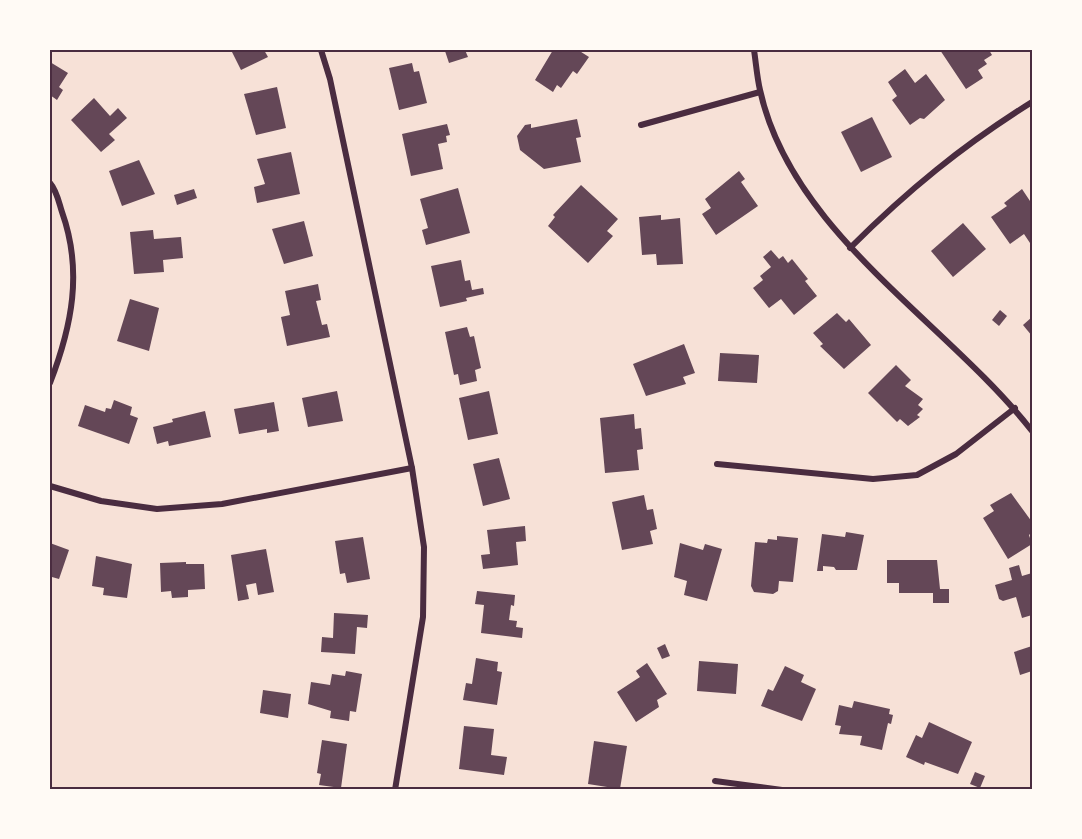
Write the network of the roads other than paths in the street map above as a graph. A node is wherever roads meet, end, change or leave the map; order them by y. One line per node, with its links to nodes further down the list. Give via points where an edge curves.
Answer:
1 (321, 50): 12 (street)
2 (754, 50): 3 (street)
3 (760, 92): 5 (street); 7 (street, via 777,138 800,180)
4 (1032, 102): 7 (street, via 940,164)
5 (641, 125)
6 (50, 183): 8 (street, via 72,240 75,288)
7 (850, 248): 9 (street)
8 (50, 383)
9 (1015, 408): 10 (street); 11 (street, via 956,454 917,475 873,479)
10 (1032, 431)
11 (717, 464)
12 (412, 468): 13 (street, via 222,504 158,509 100,501); 15 (street, via 424,547 423,617)
13 (50, 486)
14 (715, 781): 16 (street)
15 (395, 789)
16 (782, 789)

